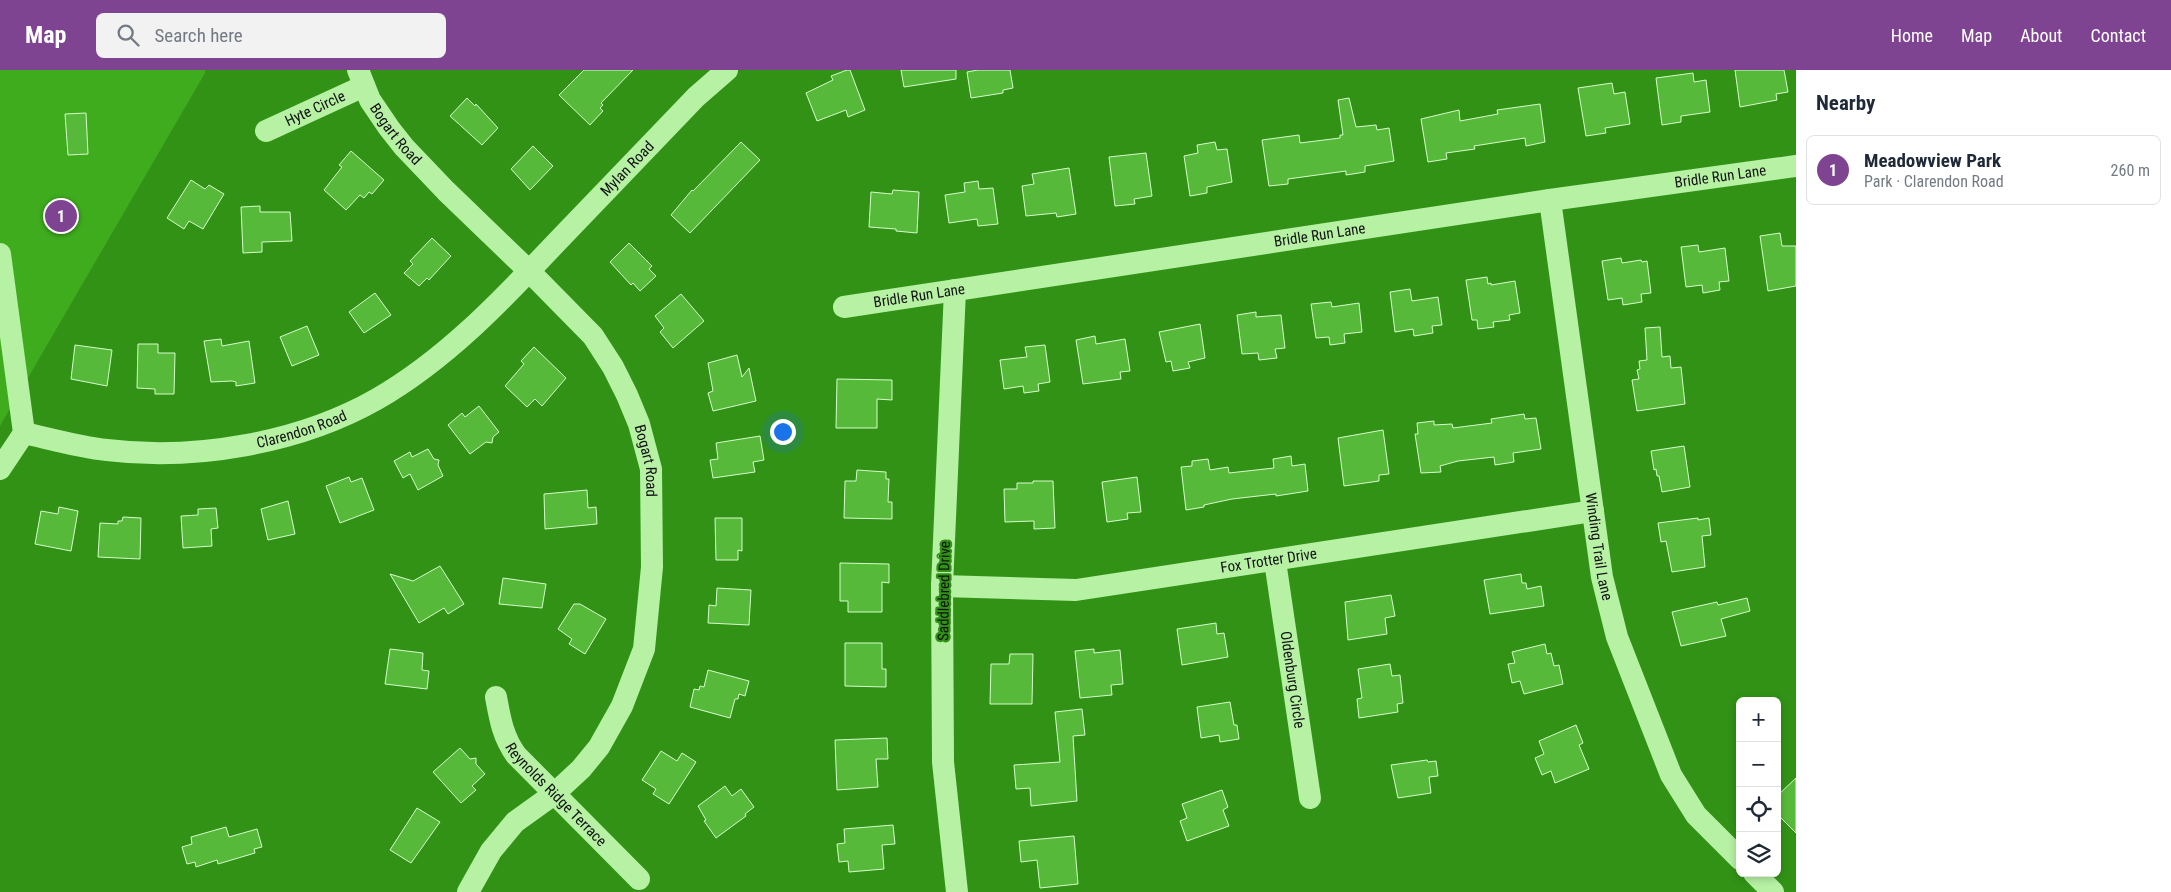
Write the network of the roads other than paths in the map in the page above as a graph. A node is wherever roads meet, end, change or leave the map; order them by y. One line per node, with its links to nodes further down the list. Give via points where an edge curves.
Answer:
1 (728, 70): 7 (street, Mylan Road, via 696,97)
2 (361, 78): 3 (street, Hyte Circle); 7 (street, Bogart Road, via 370,100 404,147)
3 (266, 131)
4 (1796, 166): 5 (street, Bridle Run Lane)
5 (1550, 200): 8 (street, Bridle Run Lane); 12 (street, Winding Trail Lane)
6 (0, 254): 10 (street)
7 (530, 271): 10 (street, Clarendon Road, via 425,368 376,400 289,435 228,449 139,452 108,450); 16 (street, Bogart Road, via 593,336 613,367 639,424 651,469 652,567 644,649 622,706 603,740 581,769)
8 (955, 290): 9 (street, Bridle Run Lane); 14 (street, Saddlebred Drive)
9 (844, 307)
10 (24, 433): 11 (street)
11 (0, 469)
12 (1593, 511): 13 (street, Fox Trotter Drive); 18 (street, Winding Trail Lane, via 1602,577 1616,637 1671,775 1696,815)
13 (1275, 561): 14 (street, Fox Trotter Drive, via 1076,590); 17 (street, Oldenburg Circle)
14 (942, 586): 22 (street, Saddlebred Drive, via 944,762)
15 (496, 697): 16 (street, Reynolds Ridge Terrace, via 507,742)
16 (554, 794): 20 (street, Reynolds Ridge Terrace); 21 (street, Bogart Road, via 515,822 491,851)
17 (1310, 798)
18 (1736, 855)
19 (1758, 877): 23 (street)
20 (639, 878)
21 (468, 892)
22 (957, 892)
23 (1773, 892)

